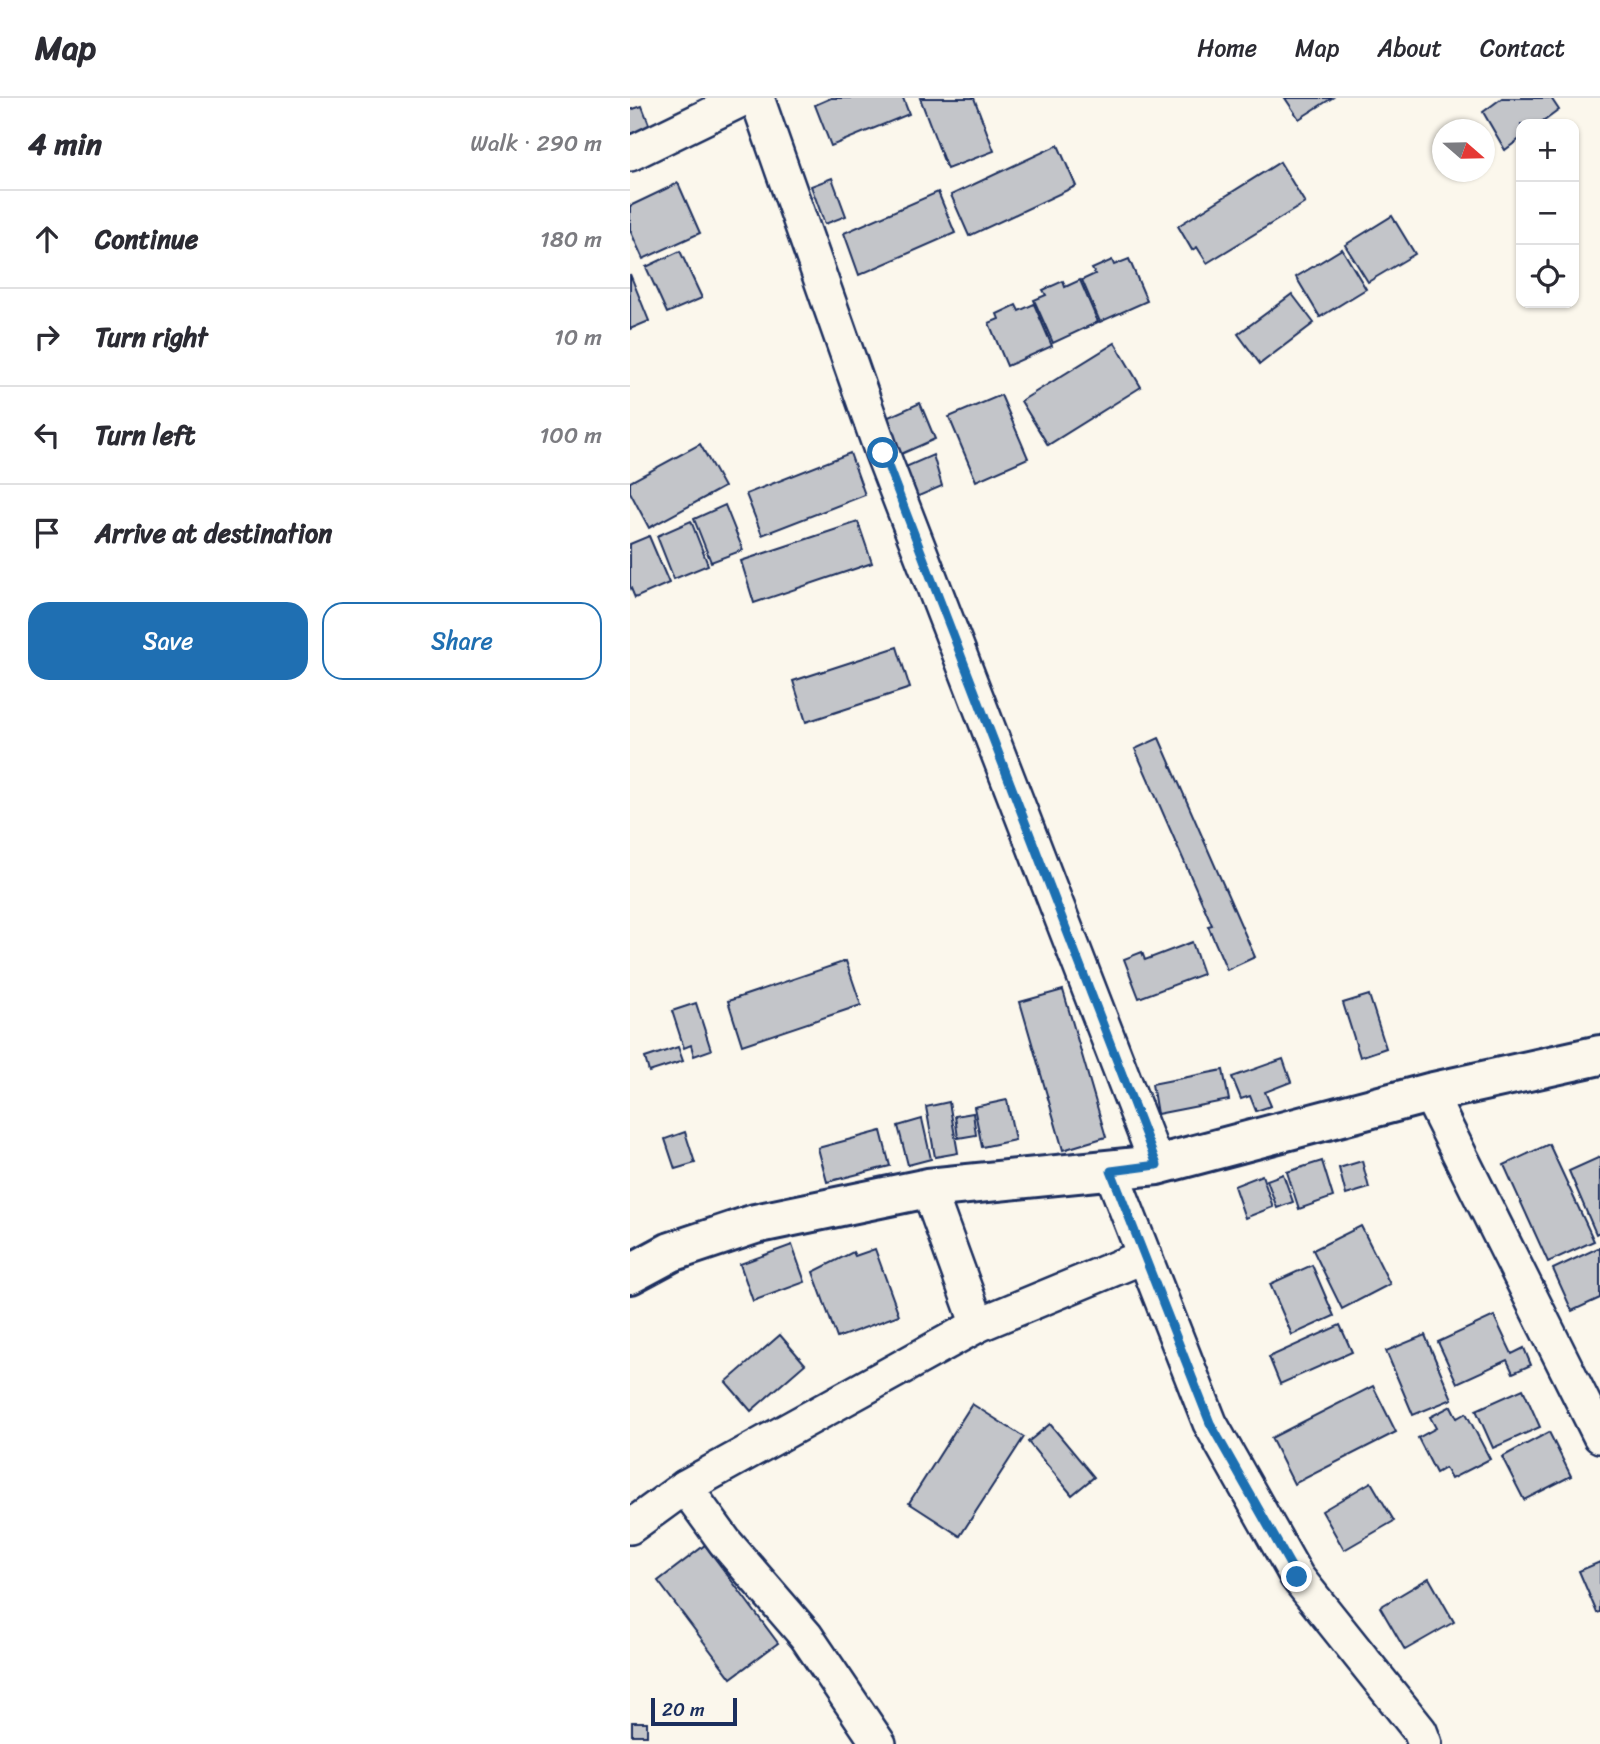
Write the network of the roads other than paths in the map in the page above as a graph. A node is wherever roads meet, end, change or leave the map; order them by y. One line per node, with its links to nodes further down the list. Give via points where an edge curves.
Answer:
1 (745, 98): 3 (street)
2 (757, 98): 6 (street, via 883,453)
3 (630, 154)
4 (1600, 1055): 5 (street)
5 (1429, 1093): 6 (street); 12 (street)
6 (1157, 1165): 7 (street)
7 (1111, 1171): 8 (street); 9 (street)
8 (928, 1188): 10 (street, via 755,1224 671,1252); 11 (street)
9 (1145, 1256): 11 (street); 16 (street, via 1210,1423 1290,1565 1420,1731)
10 (630, 1274)
11 (978, 1325): 13 (street)
12 (1600, 1436)
13 (685, 1487): 14 (street); 15 (street, via 725,1542 806,1636)
14 (630, 1527)
15 (878, 1744)
16 (1425, 1744)

